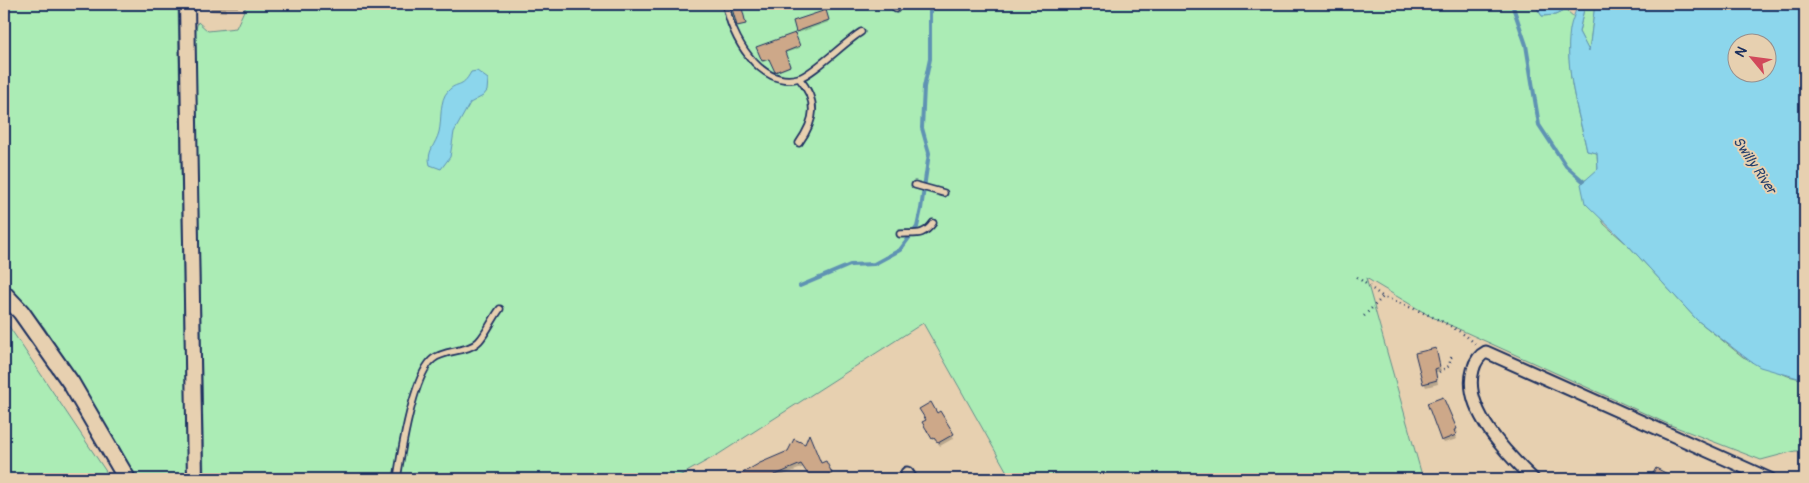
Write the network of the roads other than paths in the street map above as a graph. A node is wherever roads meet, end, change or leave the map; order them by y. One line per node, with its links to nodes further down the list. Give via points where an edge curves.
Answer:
1 (187, 4): 13 (street)
2 (726, 4): 4 (lane, via 736,37 760,68 780,78)
3 (860, 32): 4 (lane)
4 (798, 78): 5 (lane, via 812,99 813,112 808,130)
5 (799, 143)
6 (917, 185): 7 (lane)
7 (944, 193)
8 (932, 223): 9 (lane, via 927,231 918,235)
9 (900, 234)
10 (4, 294): 12 (main road, via 21,312 71,383)
11 (500, 309): 14 (lane, via 479,342 433,359 420,376)
12 (127, 479)
13 (195, 479)
14 (397, 479)
15 (1533, 479): 16 (street, via 1482,420 1472,392 1471,375 1476,361 1484,353 1495,355)
16 (1770, 479)

